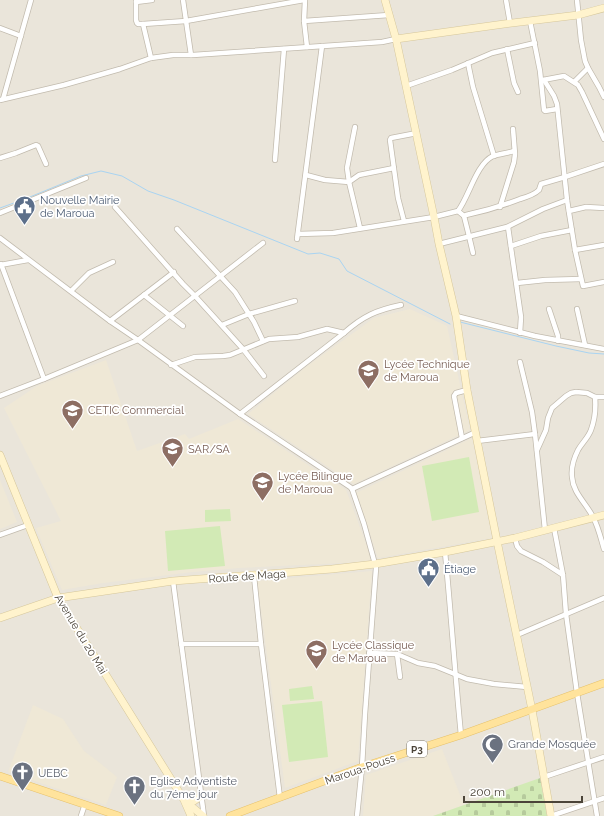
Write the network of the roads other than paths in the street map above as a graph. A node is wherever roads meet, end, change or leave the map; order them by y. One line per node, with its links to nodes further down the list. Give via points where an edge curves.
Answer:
1 (31, 0): 18 (street)
2 (152, 0): 8 (street)
3 (184, 0): 12 (street)
4 (304, 0): 12 (street); 13 (street)
5 (384, 0): 10 (main road)
6 (506, 0): 15 (street)
7 (577, 0): 11 (street)
8 (136, 1): 16 (street, via 136,20 138,24)
9 (604, 8): 11 (main road)
10 (389, 15): 13 (street); 19 (main road)
11 (578, 15): 14 (main road); 28 (street)
12 (186, 21): 16 (street); 25 (street)
13 (304, 21): 22 (street)
14 (530, 21): 15 (main road); 20 (street)
15 (510, 23): 19 (main road)
16 (143, 24): 26 (street)
17 (0, 28): 18 (street)
18 (21, 36): 33 (street)
19 (396, 39): 21 (street); 31 (main road)
20 (534, 43): 24 (street); 29 (street)
21 (322, 46): 22 (street); 47 (street)
22 (307, 47): 23 (street)
23 (284, 49): 25 (street); 43 (street)
24 (507, 49): 27 (street); 32 (street)
25 (191, 55): 26 (street)
26 (151, 58): 33 (street, via 64,85)
27 (468, 63): 31 (street); 41 (street)
28 (588, 68): 30 (street); 34 (street)
29 (543, 80): 30 (street, via 564,76); 35 (street, via 554,96); 35 (street, via 544,110)
30 (574, 82): 39 (street, via 580,88)
31 (406, 86): 38 (main road)
32 (518, 92)
33 (2, 97)
34 (604, 97)
35 (557, 109): 48 (street)
36 (355, 127): 50 (street, via 347,168)
37 (513, 129): 40 (street)
38 (416, 133): 46 (street, via 390,139); 59 (main road)
39 (604, 139)
40 (514, 151): 41 (street); 53 (street, via 514,162)
41 (494, 156): 56 (street, via 485,162 475,176)
42 (0, 158): 44 (street, via 36,145)
43 (275, 160)
44 (46, 164)
45 (604, 164): 48 (street)
46 (394, 168): 50 (street, via 359,175); 60 (street)
47 (306, 175): 50 (street); 62 (street, via 298,237)
48 (565, 177): 51 (street); 53 (street, via 541,184 539,190 532,194)
49 (86, 178): 57 (street)
50 (349, 182): 62 (street)
51 (567, 200): 55 (street); 61 (street)
52 (115, 207): 76 (street)
53 (500, 207): 58 (street)
54 (604, 208): 55 (street, via 586,207)
55 (569, 210): 64 (street)
56 (458, 211): 58 (street); 59 (street)
57 (0, 213)
58 (464, 216): 65 (street)
59 (434, 217): 60 (street); 68 (main road)
60 (404, 221): 62 (street)
61 (508, 227): 65 (street); 70 (street)
62 (360, 228)
63 (177, 229): 77 (street)
64 (572, 230): 70 (street, via 541,236); 71 (street)
65 (469, 236): 68 (street); 72 (street)
66 (0, 238): 73 (street)
67 (264, 243): 77 (street)
68 (439, 244): 90 (main road)
69 (604, 245): 71 (street)
70 (511, 246): 80 (street)
71 (575, 250): 78 (street)
72 (473, 253)
73 (28, 260): 75 (street); 81 (street)
74 (113, 262): 81 (street, via 89,273)
75 (0, 264): 105 (street)
76 (174, 272): 82 (street); 83 (street)
77 (221, 276): 83 (street); 88 (street)
78 (581, 279): 79 (street, via 583,286); 80 (street)
79 (604, 282)
80 (517, 283): 95 (street)
81 (70, 291): 91 (street)
82 (144, 295): 89 (street); 91 (street)
83 (196, 296): 89 (street); 92 (street)
84 (295, 301): 88 (street)
85 (401, 305): 94 (street, via 376,312 355,323)
86 (549, 309): 98 (street)
87 (577, 309): 99 (street)
88 (250, 314): 92 (street); 97 (street)
89 (170, 315): 93 (street); 96 (street)
90 (456, 316): 95 (street); 106 (main road)
91 (110, 321): 96 (street)
92 (222, 325): 100 (street)
93 (183, 326)
94 (344, 333): 97 (street, via 328,329 304,336); 110 (street)
95 (520, 333): 98 (street)
96 (138, 340): 103 (street); 105 (street)
97 (263, 341): 100 (street)
98 (558, 341): 99 (street)
99 (585, 345): 101 (street)
100 (243, 349): 103 (street, via 227,356 198,357); 104 (street)
101 (604, 349)
102 (520, 362): 112 (street)
103 (171, 365): 110 (street)
104 (264, 376)
105 (44, 379): 107 (street)
106 (467, 390): 111 (main road); 113 (street, via 454,396)
107 (0, 396)
108 (595, 397): 109 (street); 115 (street, via 582,392 571,393 552,408); 119 (street, via 595,416 591,430 576,454 572,472 574,488)
109 (604, 397)
110 (240, 414): 117 (street)
111 (476, 432): 113 (street); 114 (main road)
112 (535, 434): 114 (street); 115 (street)
113 (462, 438): 117 (street)
114 (478, 441): 125 (main road)
115 (537, 450): 122 (street)
116 (0, 455): 120 (main road, Avenue du 20 Mai)
117 (352, 489): 128 (street)
118 (604, 515): 119 (main road, Route de Maga)
119 (593, 518): 121 (main road, Route de Maga); 126 (street)
120 (28, 525): 123 (street); 132 (main road, Avenue du 20 Mai)
121 (554, 528): 122 (main road, Route de Maga); 130 (street)
122 (546, 530): 124 (main road, Route de Maga)
123 (0, 535)
124 (515, 538): 125 (main road, Route de Maga); 130 (street, via 521,551)
125 (497, 541): 127 (main road, Route de Maga); 136 (main road)
126 (604, 549)
127 (445, 552): 128 (main road, Route de Maga); 141 (street)
128 (376, 564): 129 (main road, Route de Maga); 139 (street)
129 (254, 576): 131 (main road, Route de Maga); 138 (street)
130 (563, 576): 134 (street)
131 (173, 581): 132 (main road, Route de Maga); 137 (street)
132 (58, 598): 135 (main road, Route de Maga); 157 (main road, Avenue du 20 Mai)
133 (604, 598): 134 (street)
134 (566, 614): 136 (street); 145 (street)
135 (0, 618)
136 (517, 636): 144 (main road)
137 (180, 644): 138 (street); 153 (street)
138 (261, 644): 154 (street)
139 (369, 653): 140 (street); 150 (street)
140 (397, 654): 141 (street); 142 (street)
141 (456, 675): 144 (street, via 492,684); 147 (street)
142 (400, 677)
143 (604, 683): 145 (main road, Maroua-Pouss / P3)
144 (527, 687): 146 (main road)
145 (576, 693): 146 (main road, Maroua-Pouss / P3); 149 (street)
146 (532, 710): 147 (main road, Maroua-Pouss / P3); 152 (main road)
147 (461, 735): 150 (main road, Maroua-Pouss / P3)
148 (604, 757): 149 (street)
149 (589, 762): 152 (street); 156 (street)
150 (362, 767): 154 (main road, Maroua-Pouss / P3); 164 (street)
151 (0, 776): 158 (main road)
152 (544, 777): 165 (main road)
153 (201, 796): 157 (main road, via 194,801); 162 (street)
154 (280, 798): 163 (main road, Maroua-Pouss / P3)
155 (604, 798): 156 (street)
156 (594, 801): 165 (street); 166 (street)
157 (186, 802): 161 (main road); 162 (main road)
158 (85, 804): 159 (street); 160 (main road)
159 (82, 816)
160 (120, 816)
161 (191, 816)
162 (203, 816)
163 (230, 816)
164 (357, 816)
165 (551, 816)
166 (597, 816)

